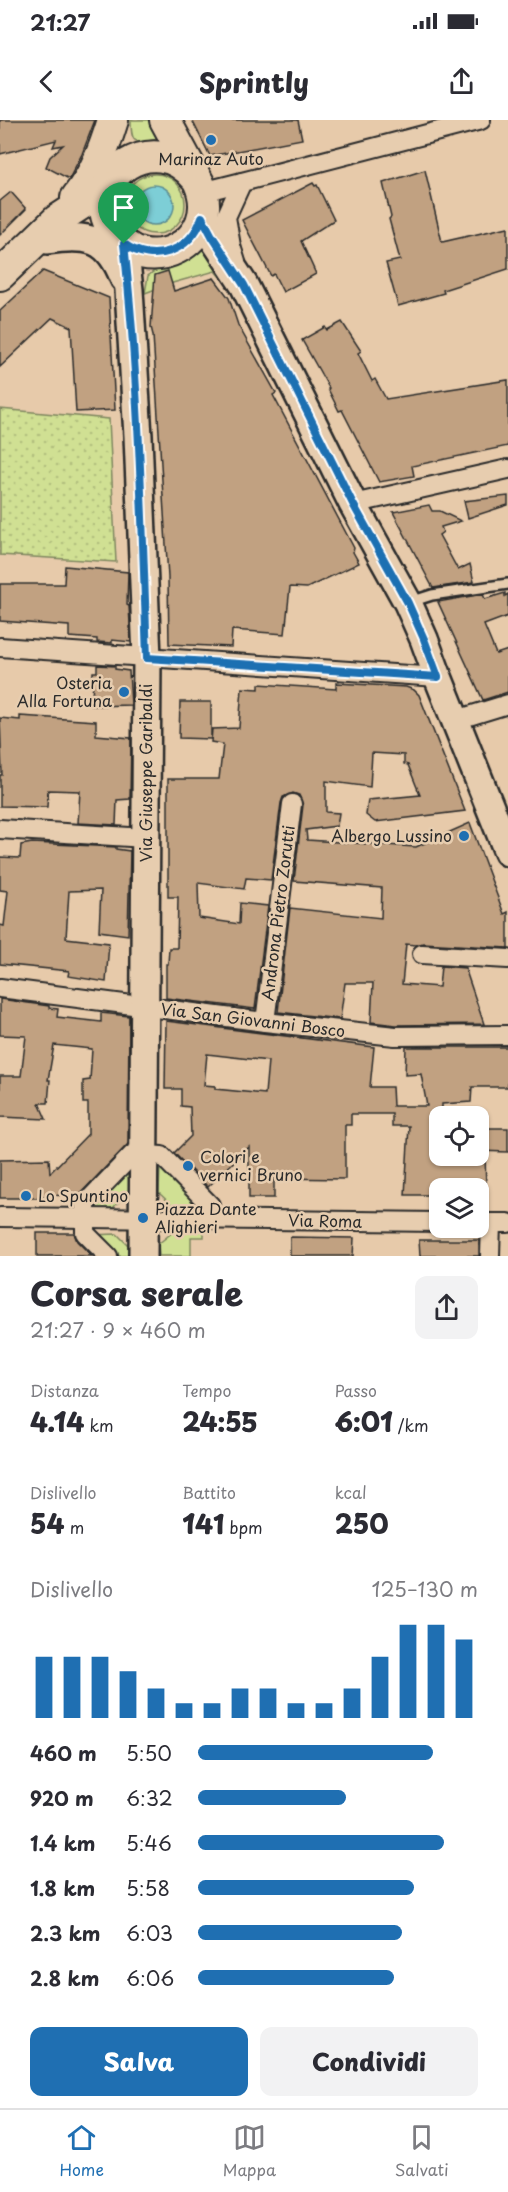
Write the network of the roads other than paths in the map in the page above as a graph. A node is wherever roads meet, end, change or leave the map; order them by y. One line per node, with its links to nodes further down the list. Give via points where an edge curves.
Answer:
1 (114, 120): 4 (main road); 7 (main road, via 94,171)
2 (481, 120): 5 (street)
3 (165, 123): 6 (main road)
4 (112, 181): 6 (main road, via 133,160 154,156 177,161); 7 (main road); 8 (main road, via 105,211)
5 (242, 182): 6 (street); 10 (street, via 226,218)
6 (200, 195): 8 (main road, via 191,238 172,251 147,254); 10 (street, via 212,236)
7 (52, 230): 8 (main road, via 88,224); 9 (main road); 11 (street, via 93,239 107,248 119,264)
8 (119, 238): 11 (street, Via Giuseppe Garibaldi)
9 (10, 265)
10 (243, 283): 13 (street)
11 (129, 290): 17 (street, Via Giuseppe Garibaldi)
12 (508, 469): 13 (street)
13 (353, 504): 15 (street)
14 (508, 584): 15 (lane, via 432,595)
15 (408, 603): 18 (street)
16 (0, 647): 17 (street)
17 (147, 658): 18 (street); 23 (street, Via Giuseppe Garibaldi)
18 (438, 677): 20 (street)
19 (508, 704): 20 (street)
20 (456, 720): 24 (street)
21 (292, 804): 29 (street, Androna Pietro Zorutti)
22 (0, 829): 23 (street)
23 (146, 838): 28 (street, Via Giuseppe Garibaldi)
24 (508, 852)
25 (422, 954): 26 (street)
26 (508, 959)
27 (0, 988): 28 (street, Via San Giovanni Bosco)
28 (146, 1007): 29 (street, Via San Giovanni Bosco); 31 (street, Via Giuseppe Garibaldi)
29 (265, 1022): 30 (street, Via San Giovanni Bosco, via 395,1036)
30 (508, 1035)
31 (145, 1155): 32 (street, via 133,1154); 34 (street, Via Giuseppe Garibaldi); 35 (street, via 162,1156 210,1205)
32 (85, 1211): 33 (street); 34 (street); 38 (street, via 85,1233)
33 (0, 1217)
34 (143, 1218): 35 (street); 39 (street, Via Giuseppe Garibaldi)
35 (210, 1219): 36 (street, Via Roma)
36 (429, 1222)
37 (493, 1223): 40 (street)
38 (108, 1256)
39 (143, 1256)
40 (490, 1256)

